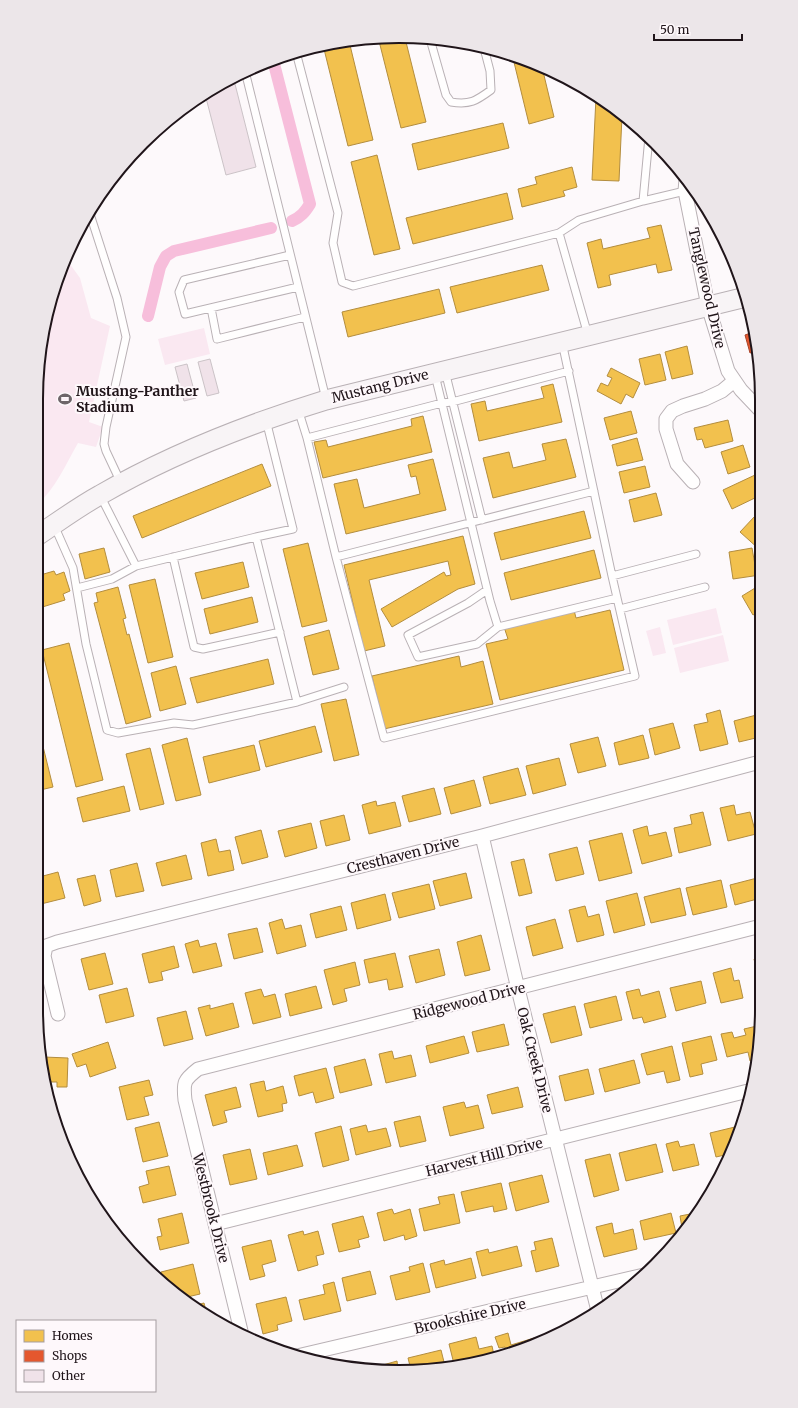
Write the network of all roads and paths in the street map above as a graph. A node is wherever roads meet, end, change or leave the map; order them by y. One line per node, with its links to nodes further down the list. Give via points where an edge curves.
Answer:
1 (432, 45): 2 (lane, via 446,95 451,102 463,104 475,102 491,90)
2 (486, 54)
3 (298, 58): 10 (lane, via 338,213 333,243 342,282 353,286)
4 (247, 78): 11 (lane)
5 (648, 145): 8 (lane)
6 (686, 188): 8 (lane, via 668,196)
7 (690, 194): 14 (street, Tanglewood Drive)
8 (644, 201): 10 (lane, via 578,220)
9 (92, 220): 30 (lane, via 117,298 126,337 104,444)
10 (558, 233): 17 (lane)
11 (290, 255): 12 (lane); 15 (lane, via 184,280 179,292 185,314)
12 (298, 287): 15 (lane); 16 (lane)
13 (740, 298): 14 (main road, Mustang Drive)
14 (708, 306): 17 (main road, Mustang Drive); 21 (street, Tanglewood Drive, via 728,371)
15 (211, 308): 16 (lane, via 217,339)
16 (305, 317): 22 (lane)
17 (588, 336): 18 (main road, Mustang Drive)
18 (562, 342): 19 (lane); 20 (main road, Mustang Drive)
19 (569, 371): 23 (lane); 31 (lane)
20 (440, 372): 22 (main road, Mustang Drive); 23 (lane); 24 (lane)
21 (734, 381): 25 (street, Tanglewood Drive); 29 (street, via 722,391 672,411 666,419 666,429 677,464)
22 (326, 400): 26 (main road, Mustang Drive)
23 (452, 402): 24 (lane); 33 (lane)
24 (442, 404): 28 (lane); 34 (lane)
25 (755, 405)
26 (298, 408): 27 (main road, Mustang Drive); 28 (lane)
27 (266, 420): 30 (main road, Mustang Drive, via 194,448); 37 (lane, via 293,529)
28 (307, 438): 40 (lane)
29 (693, 482)
30 (122, 484): 32 (main road, Mustang Drive)
31 (594, 491): 33 (lane); 42 (lane)
32 (100, 495): 35 (main road, Mustang Drive); 41 (lane)
33 (482, 520): 34 (lane)
34 (471, 523): 40 (lane); 45 (lane)
35 (54, 525): 36 (main road, Mustang Drive); 44 (lane, via 73,568)
36 (43, 532)
37 (256, 537): 39 (lane); 49 (lane)
38 (696, 554): 42 (lane)
39 (173, 557): 41 (lane); 49 (lane, via 194,647 202,649)
40 (336, 557): 47 (lane, via 384,738 635,676)
41 (136, 566): 44 (lane, via 112,579)
42 (612, 576): 46 (lane)
43 (705, 587): 47 (lane)
44 (77, 588): 51 (lane, via 86,644 107,730 118,733 174,723 193,725)
45 (487, 590): 48 (lane); 48 (lane, via 408,635 418,657 477,644)
46 (617, 598): 47 (lane); 48 (lane)
47 (620, 609)
48 (498, 627)
49 (280, 632): 51 (lane)
50 (344, 687): 51 (lane)
51 (298, 702)
52 (755, 763): 53 (street, Cresthaven Drive)
53 (482, 836): 55 (street, Oak Creek Drive); 56 (street, Cresthaven Drive, via 46,946 44,956)
54 (755, 928): 55 (street, Ridgewood Drive)
55 (518, 989): 57 (street, Ridgewood Drive, via 198,1069 188,1077); 59 (street, Oak Creek Drive)
56 (58, 1014)
57 (184, 1085): 60 (street, Westbrook Drive, via 185,1100)
58 (745, 1092): 59 (street, Harvest Hill Drive)
59 (555, 1139): 60 (street, Harvest Hill Drive); 62 (street, Oak Creek Drive)
60 (215, 1224): 64 (street, Westbrook Drive)
61 (632, 1279): 62 (street, Brookshire Drive)
62 (592, 1287): 63 (street, Oak Creek Drive); 65 (street, Brookshire Drive)
63 (596, 1305)
64 (240, 1327)
65 (308, 1353)

